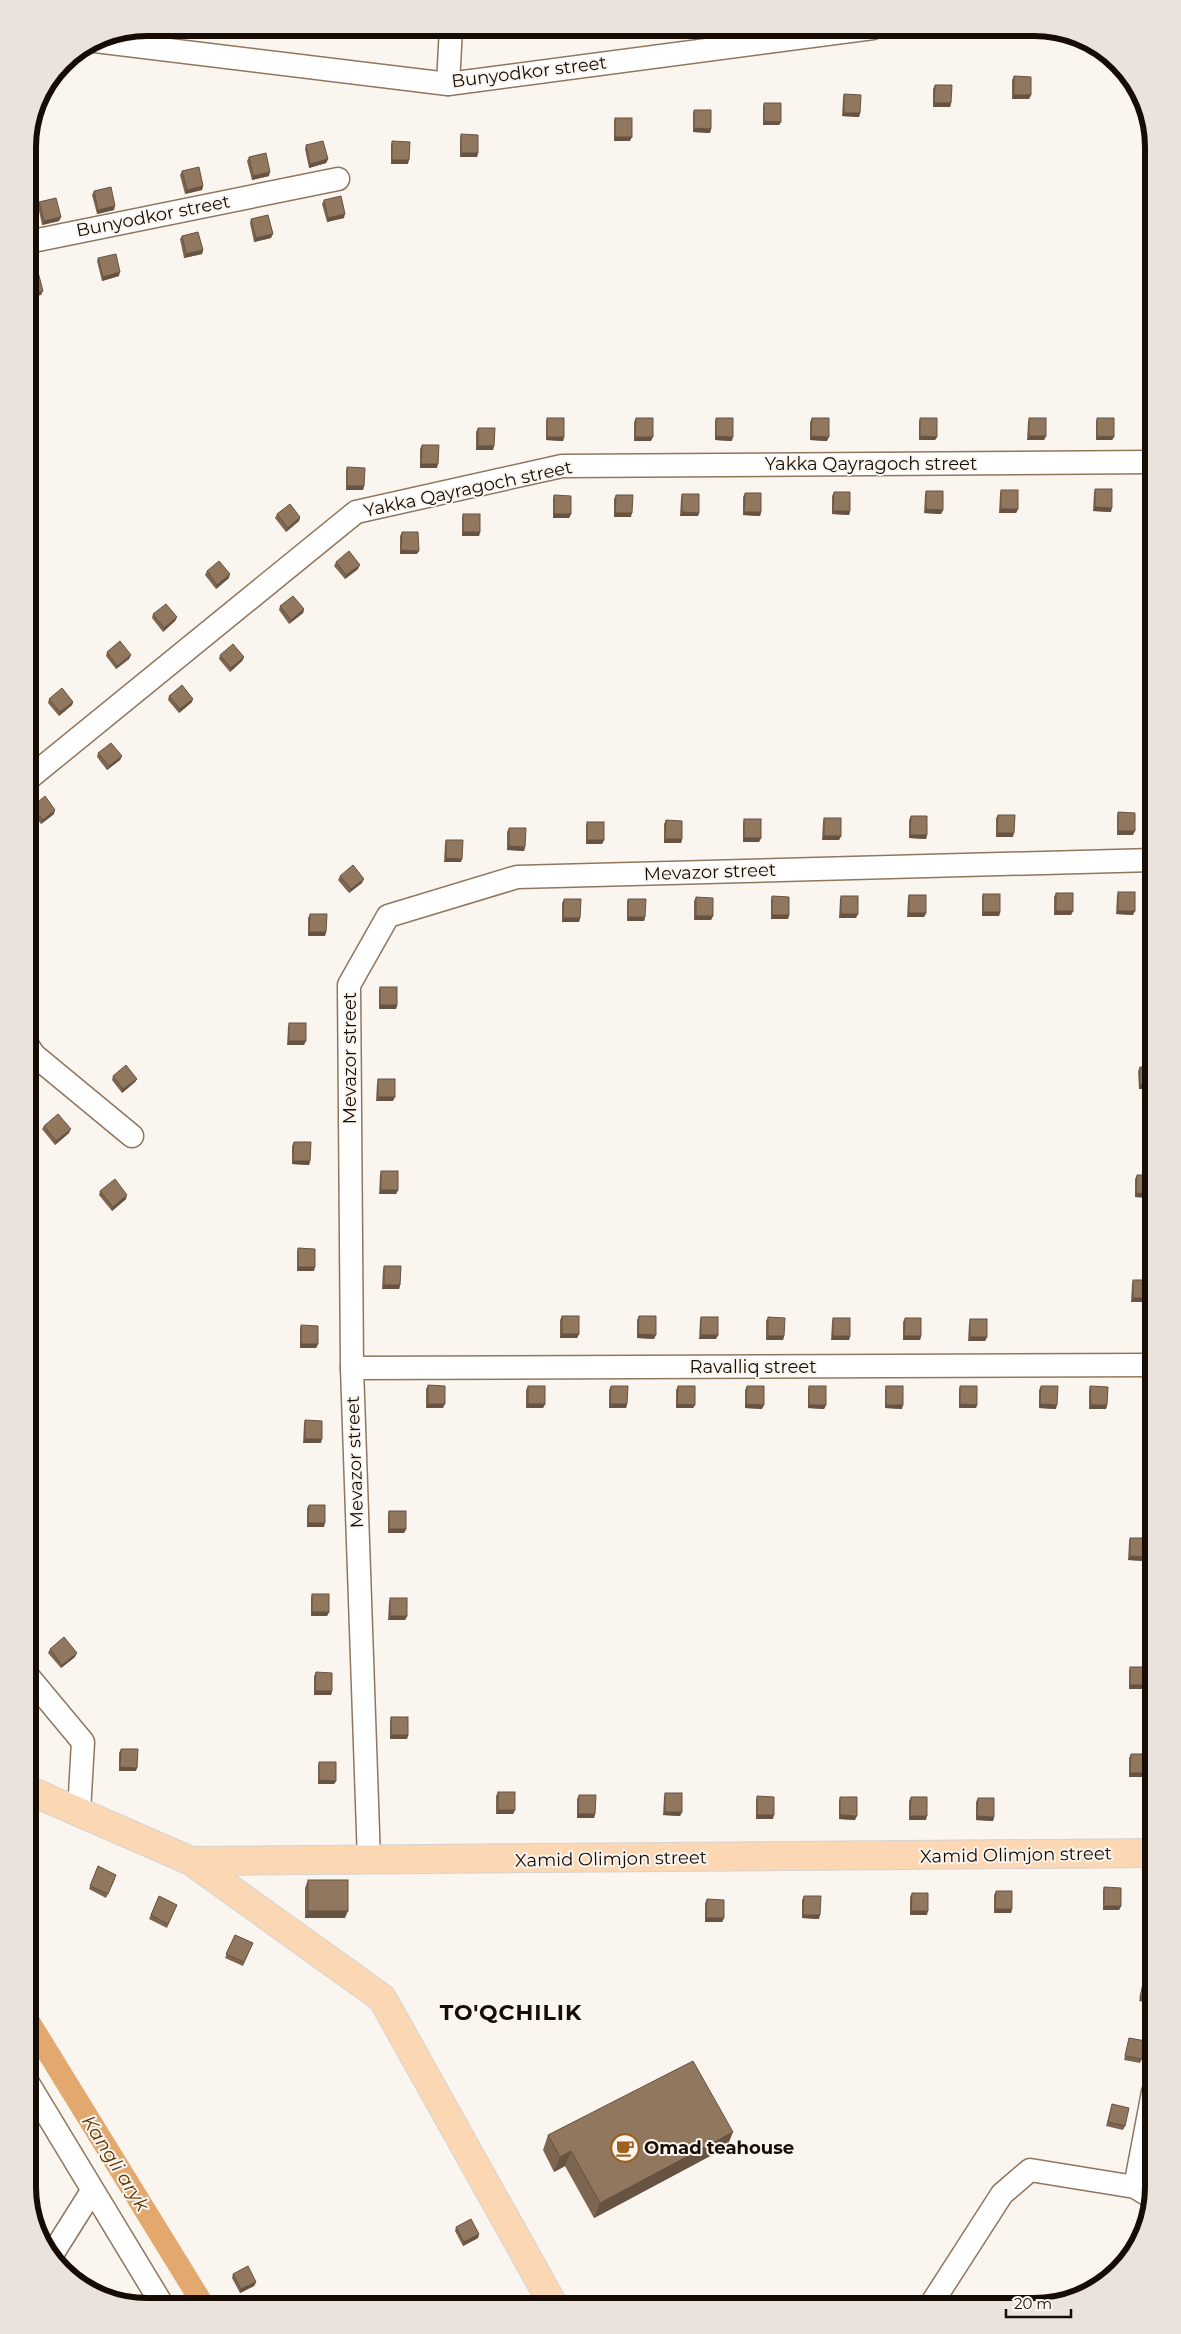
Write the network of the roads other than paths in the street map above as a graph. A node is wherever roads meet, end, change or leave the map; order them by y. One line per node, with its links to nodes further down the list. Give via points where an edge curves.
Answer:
1 (451, 36): 4 (street)
2 (790, 36): 4 (street, Bunyodkor street)
3 (110, 43): 4 (street, Bunyodkor street)
4 (448, 84)
5 (338, 179): 6 (street, Bunyodkor street)
6 (36, 240)
7 (1145, 462): 8 (street, Yakka Qayragoch street, via 562,466 356,512)
8 (36, 772)
9 (1145, 860): 13 (street, Mevazor street, via 517,877 388,916 349,985)
10 (36, 1059): 11 (street)
11 (132, 1136)
12 (1145, 1365): 13 (street, Ravalliq street)
13 (352, 1368): 19 (street, Mevazor street)
14 (36, 1686): 16 (street, via 83,1742)
15 (36, 1793): 16 (main road, Xamid Olimjon street)
16 (80, 1812): 18 (main road, Xamid Olimjon street)
17 (1145, 1853): 19 (main road, Xamid Olimjon street)
18 (191, 1861): 19 (main road, Xamid Olimjon street); 26 (main road, via 382,1998)
19 (369, 1861)
20 (36, 2096): 22 (street)
21 (1145, 2174): 23 (street)
22 (92, 2191): 24 (street); 25 (street)
23 (1143, 2192): 27 (street, via 1030,2170 1002,2194)
24 (56, 2249)
25 (158, 2298)
26 (550, 2298)
27 (935, 2298)

